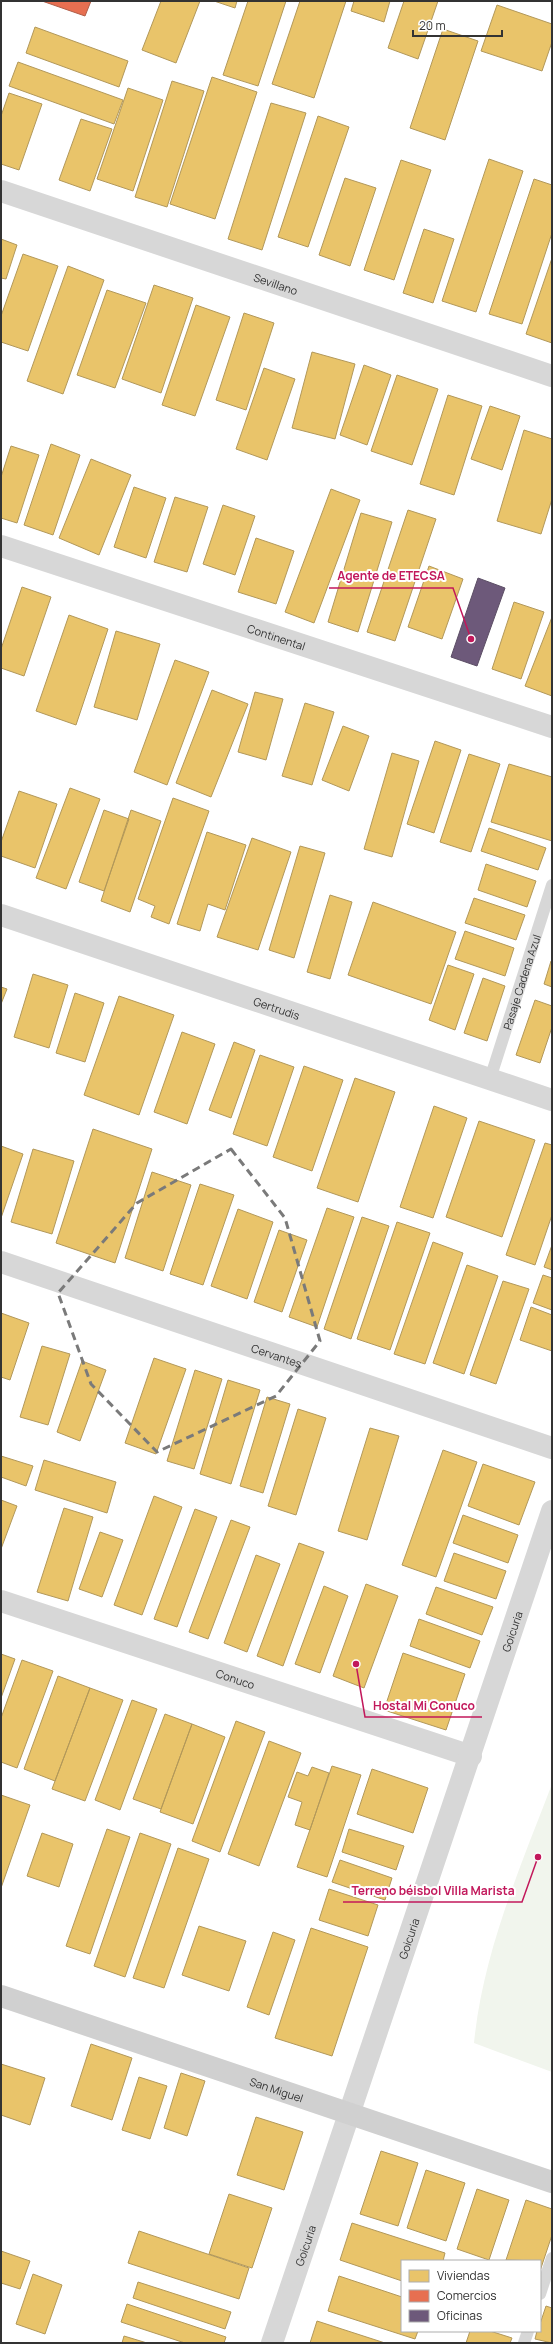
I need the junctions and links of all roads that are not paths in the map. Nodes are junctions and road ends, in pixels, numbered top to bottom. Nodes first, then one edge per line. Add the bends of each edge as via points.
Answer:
1 (1, 191) edge
2 (552, 376) edge
3 (1, 546) edge
4 (552, 727) edge
5 (552, 885) edge
6 (1, 915) edge
7 (490, 1079) junction
8 (552, 1100) edge
9 (1, 1262) edge
10 (552, 1448) edge
11 (552, 1511) edge
12 (1, 1601) edge
13 (471, 1756) junction
14 (1, 1996) edge
15 (350, 2113) junction
16 (552, 2182) edge
17 (552, 2258) edge
18 (541, 2291) edge
19 (528, 2332) edge
20 (272, 2343) edge
21 (524, 2343) edge

1 - 2 street, Sevillano
3 - 4 street, Continental
5 - 7 lane, Pasaje Cadena Azul
6 - 7 street, Gertrudis
7 - 8 street, Gertrudis
9 - 10 street, Cervantes
11 - 13 street, Goicuria
12 - 13 street, Conuco
13 - 15 street, Goicuria
14 - 15 street, San Miguel
15 - 16 street, San Miguel
15 - 20 street, Goicuria
17 - 18 lane
19 - 21 lane

